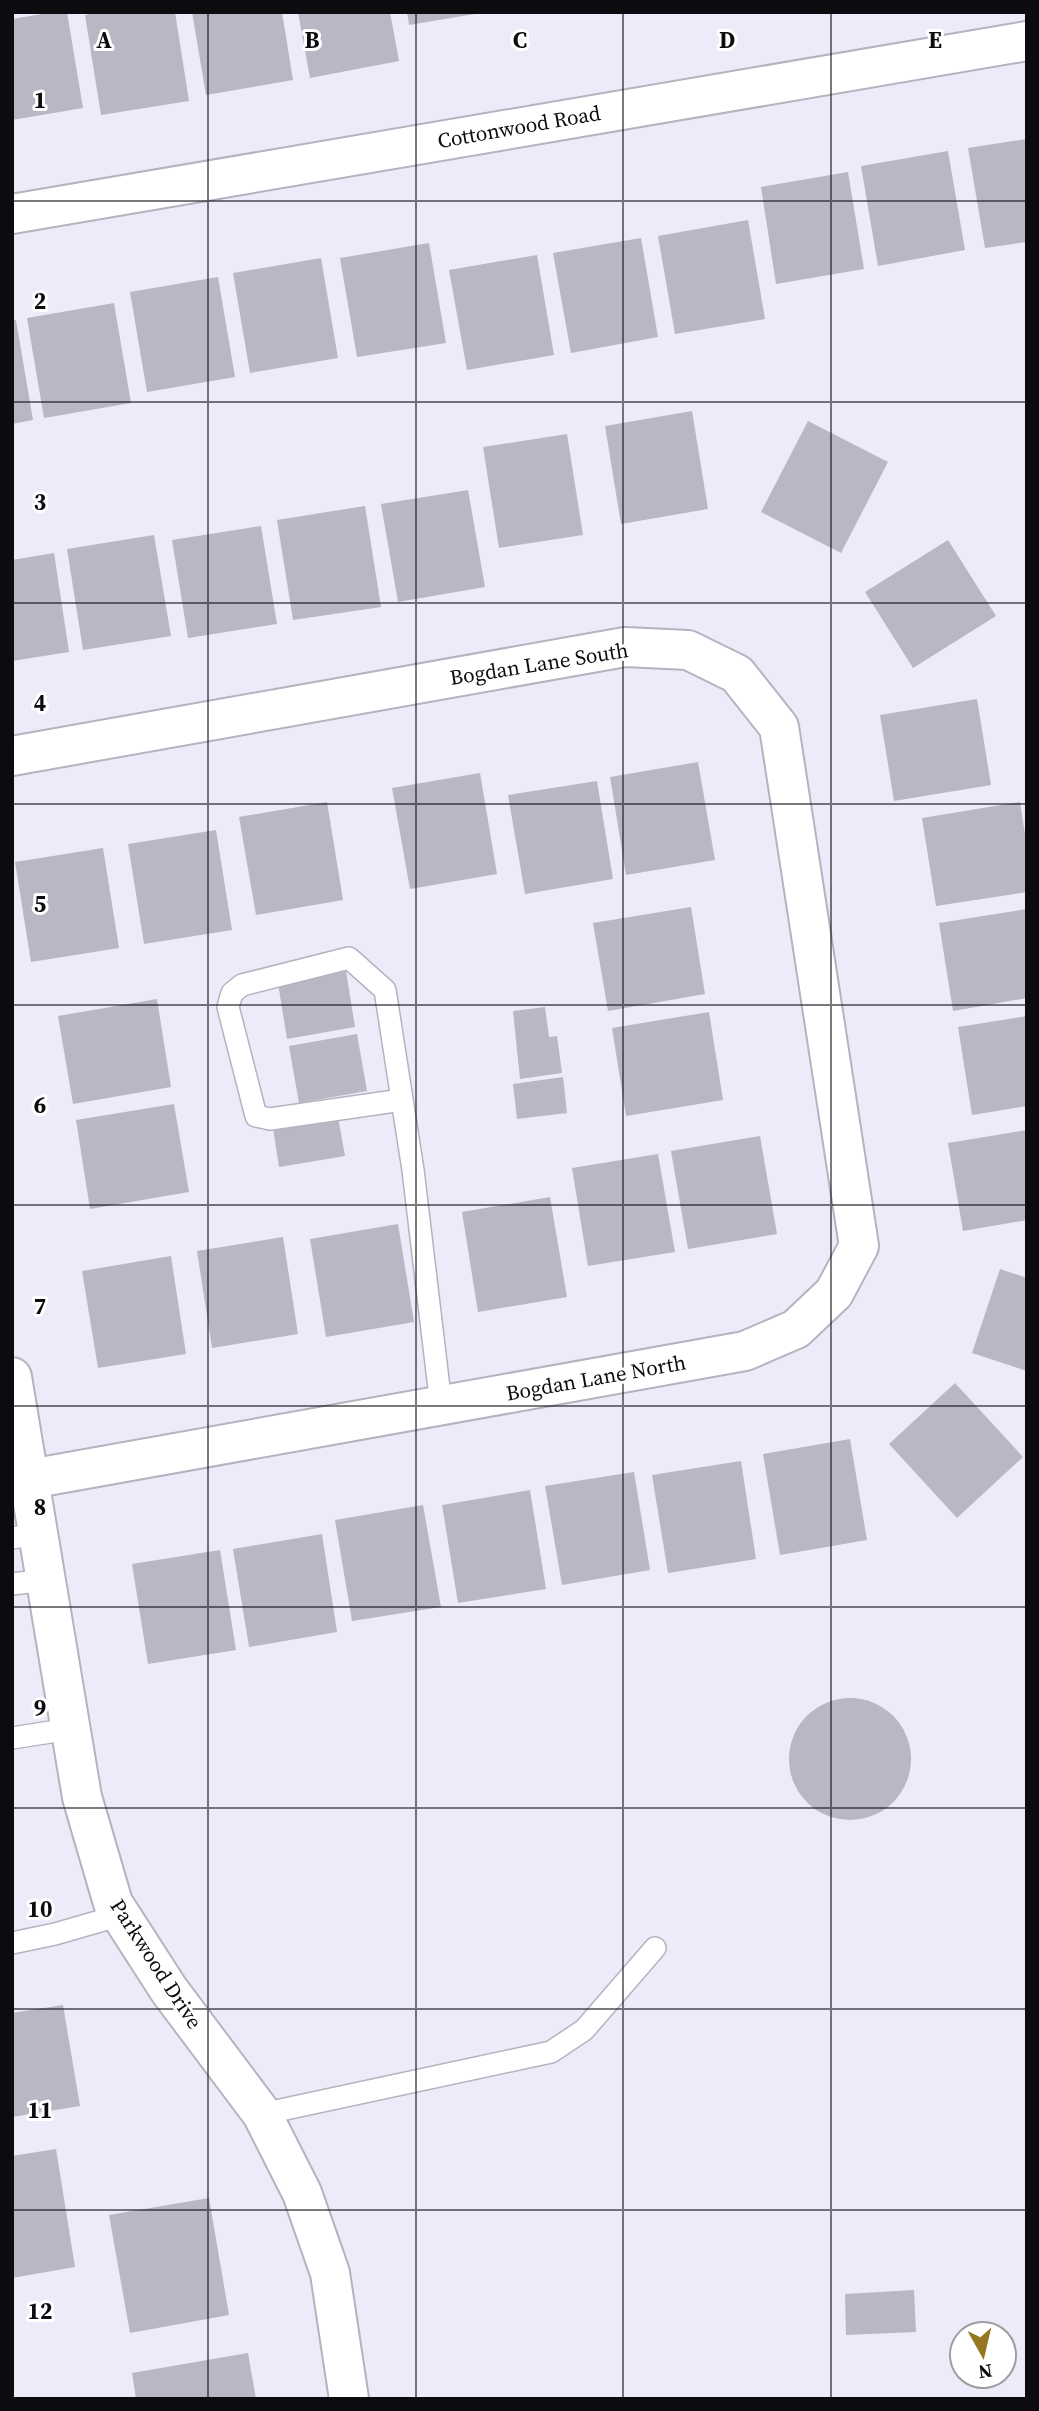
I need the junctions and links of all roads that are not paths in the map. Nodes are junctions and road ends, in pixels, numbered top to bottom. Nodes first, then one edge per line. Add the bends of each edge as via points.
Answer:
1 (1027, 41) edge
2 (12, 214) edge
3 (12, 756) edge
4 (820, 986) joint
5 (402, 1100) junction
6 (12, 1377) edge
7 (441, 1405) junction
8 (30, 1479) junction
9 (25, 1536) edge
10 (29, 1582) edge
11 (70, 1729) junction
12 (12, 1738) edge
13 (121, 1915) junction
14 (12, 1943) edge
15 (655, 1948) dead end
16 (262, 2114) junction
17 (349, 2399) edge

1 - 2 street, Cottonwood Road
3 - 4 street, Bogdan Lane South via 625,647 688,650 737,674 779,727
4 - 7 street, Bogdan Lane North via 859,1246 834,1293 796,1329 746,1351
5 - 5 lane via 384,990 349,958 242,985 232,993 228,1007 257,1116 270,1119
5 - 7 lane
6 - 8 street, Parkwood Drive
7 - 8 street, Bogdan Lane North
8 - 9 street, Parkwood Drive
9 - 10 street, Parkwood Drive
10 - 11 street, Parkwood Drive
11 - 12 lane
11 - 13 street, Parkwood Drive via 82,1797 113,1903
13 - 14 lane
13 - 16 street, Parkwood Drive via 169,1990
15 - 16 lane via 584,2030 551,2052
16 - 17 street, Parkwood Drive via 302,2193 330,2273

